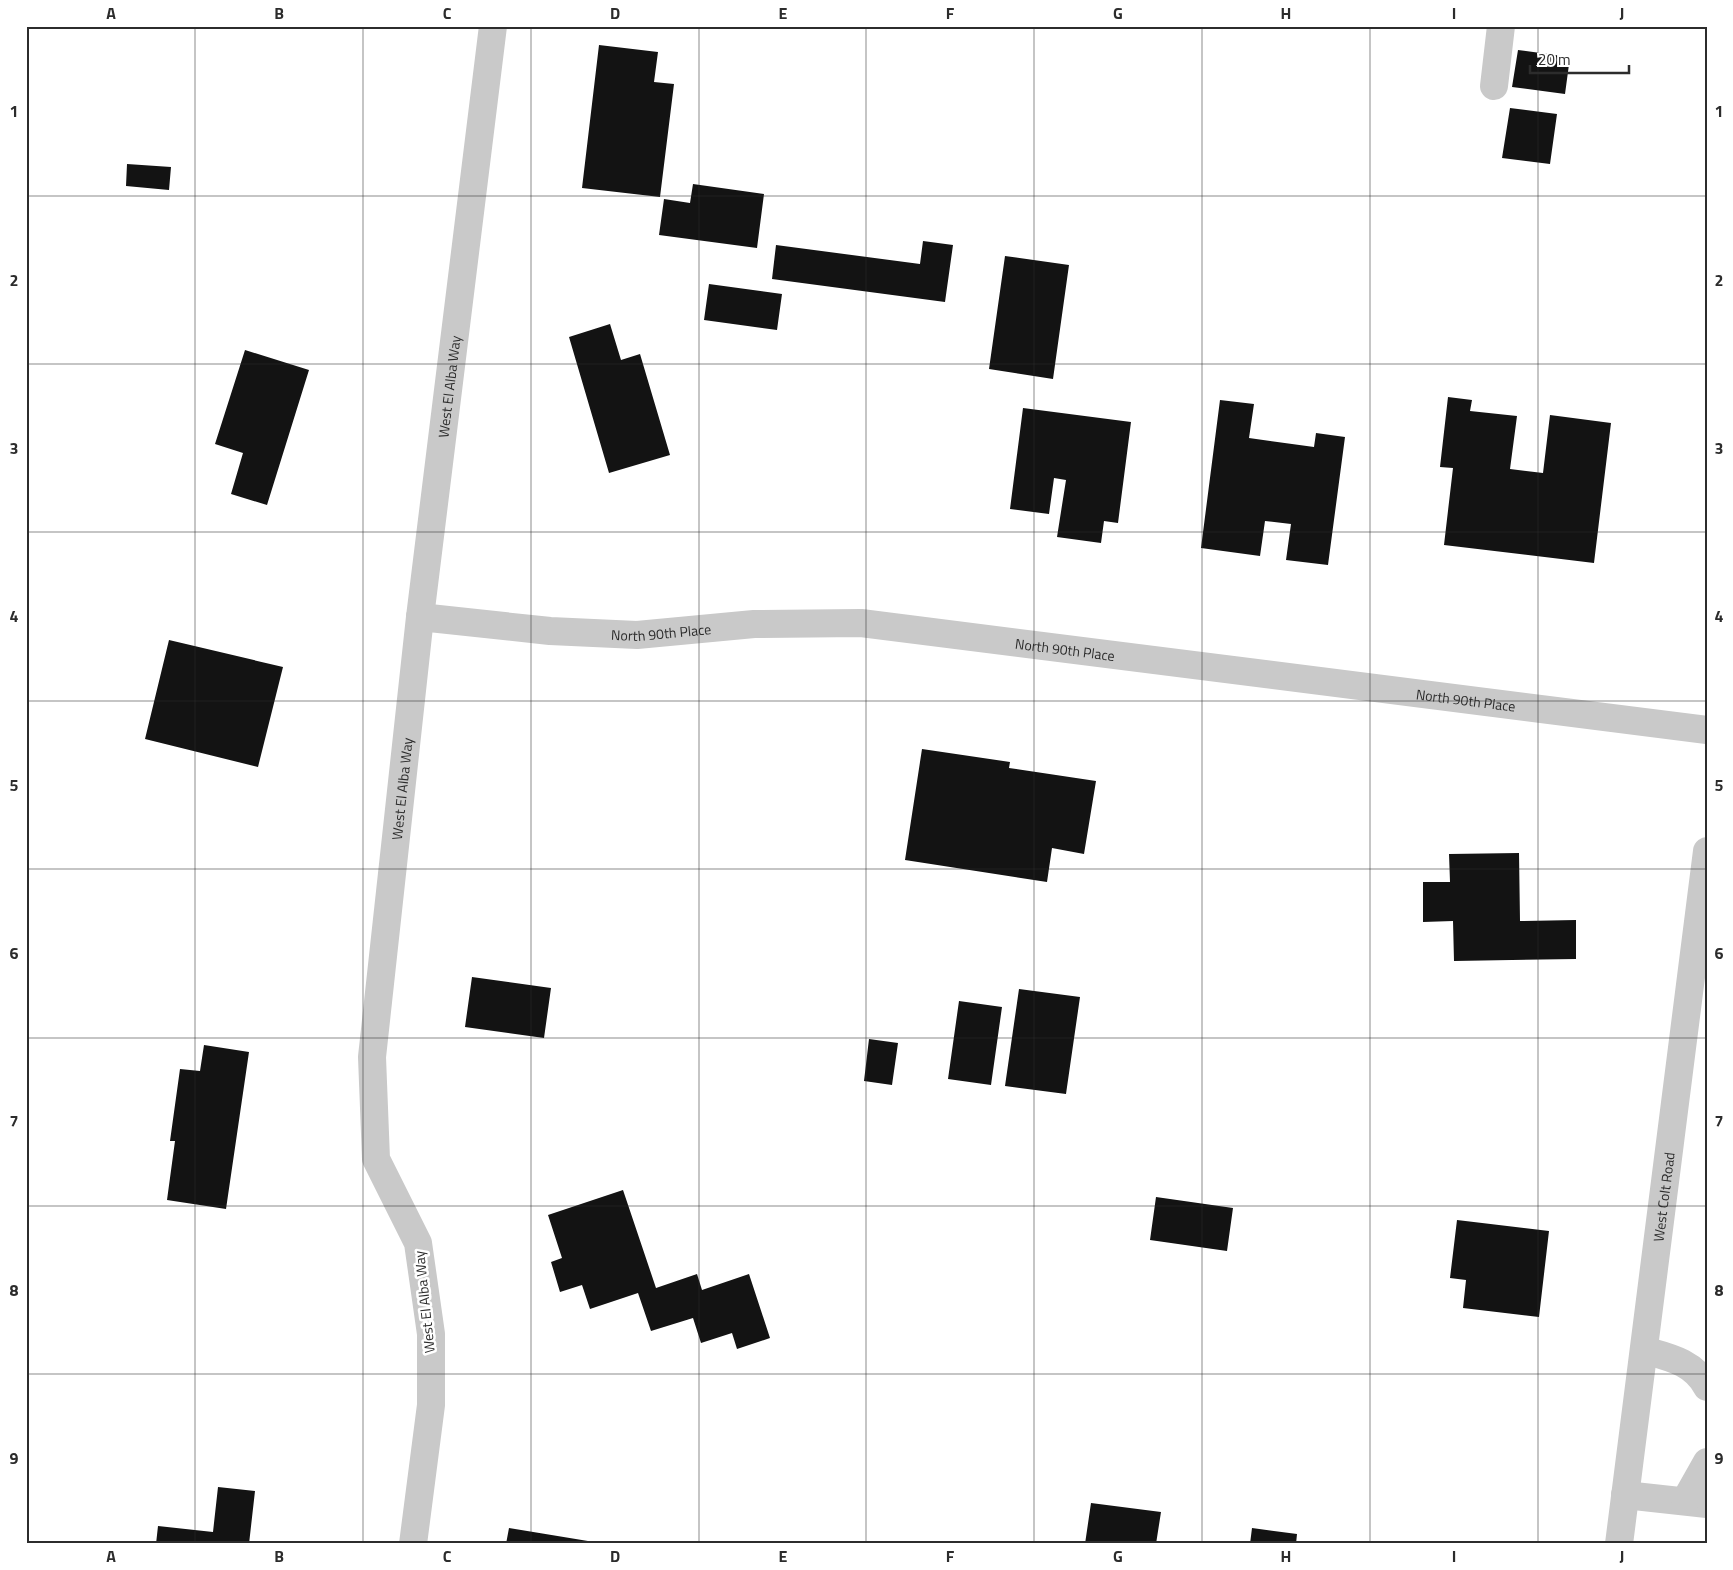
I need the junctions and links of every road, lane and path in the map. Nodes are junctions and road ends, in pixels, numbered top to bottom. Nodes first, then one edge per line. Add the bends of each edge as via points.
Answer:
1 (493, 26) edge
2 (1501, 26) edge
3 (1494, 86) dead end
4 (420, 617) junction
5 (1707, 730) edge
6 (1707, 851) edge
7 (1644, 1350) junction
8 (1707, 1387) edge
9 (1707, 1462) edge
10 (1626, 1495) junction
11 (1696, 1503) edge
12 (413, 1544) edge
13 (1619, 1544) edge

1 - 4 street, West El Alba Way
2 - 3 street
4 - 5 street, North 90th Place via 550,631 637,636 754,624 861,623
4 - 12 street, West El Alba Way via 372,1057 376,1159 418,1243 431,1334 431,1405
6 - 7 street, West Colt Road
7 - 8 street via 1682,1361 1701,1376
7 - 10 street, West Colt Road
9 - 11 street
10 - 11 street
10 - 13 street, West Colt Road

